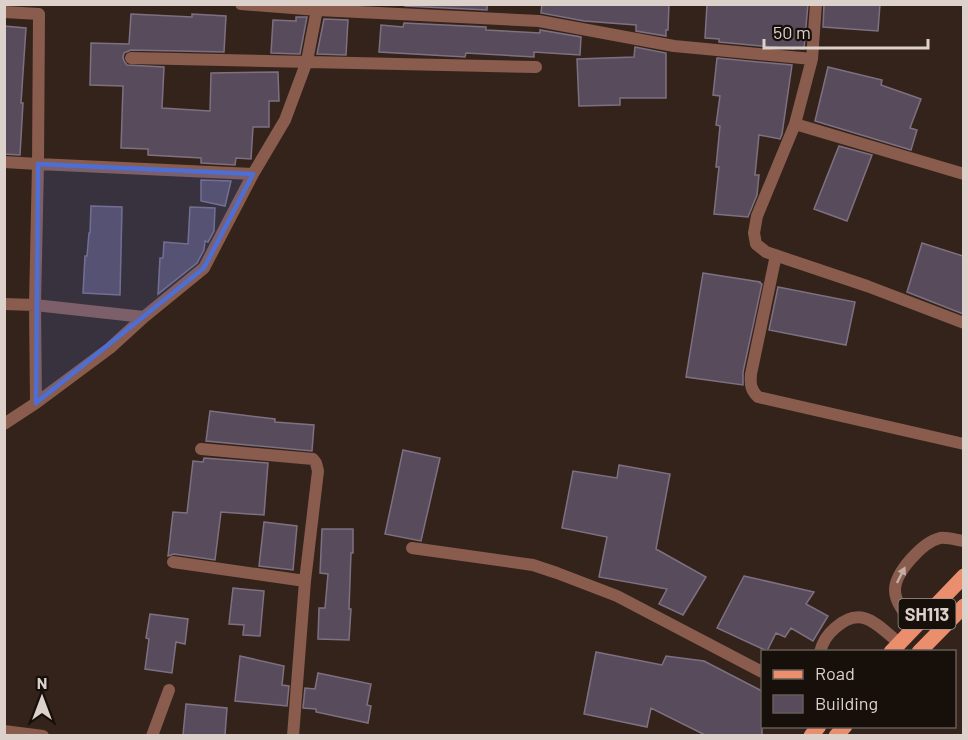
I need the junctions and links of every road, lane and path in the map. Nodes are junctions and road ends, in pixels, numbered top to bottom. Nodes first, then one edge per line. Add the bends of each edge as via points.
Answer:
1 (241, 4) edge
2 (816, 4) edge
3 (318, 7) edge
4 (39, 9) edge
5 (4, 12) edge
6 (131, 58) dead end
7 (812, 59) junction
8 (308, 61) junction
9 (536, 67) dead end
10 (795, 124) junction
11 (4, 162) edge
12 (38, 164) junction
13 (253, 174) junction
14 (963, 174) edge
15 (776, 255) junction
16 (4, 304) edge
17 (35, 305) junction
18 (144, 317) junction
19 (963, 323) edge
20 (36, 403) junction
21 (4, 424) edge
22 (963, 444) edge
23 (201, 449) dead end
24 (963, 541) edge
25 (412, 548) dead end
26 (173, 562) dead end
27 (963, 576) edge
28 (305, 581) junction
29 (963, 606) edge
30 (916, 626) junction
31 (895, 647) edge
32 (819, 650) edge
33 (920, 650) edge
34 (761, 671) edge
35 (169, 690) dead end
36 (4, 731) edge
37 (43, 735) edge
38 (152, 735) edge
39 (293, 735) edge

1 - 3 street
2 - 7 street
3 - 7 street via 539,21 674,46
3 - 8 street
4 - 5 street
4 - 12 street
6 - 8 street
7 - 10 street
8 - 9 street
8 - 13 street via 285,120
10 - 14 street
10 - 15 street via 757,216 754,233 756,244
11 - 12 street
12 - 13 street
12 - 17 street
13 - 18 street via 204,268
15 - 19 street
15 - 22 street via 751,374 752,392 758,397
16 - 17 street
17 - 18 street
17 - 20 street
18 - 20 street via 110,348
20 - 21 street
23 - 28 street via 313,459 318,471
30 -> 24 street via 899,606 895,590 898,577 921,548 930,543 940,538
25 - 34 street via 533,565 557,573 617,596
26 - 28 street
27 - 30 main road, SH113
28 - 39 street
29 - 33 main road, SH113
30 - 31 main road, SH113
31 - 32 street via 873,621 854,617 844,620 825,637
35 - 38 street
36 - 37 street

